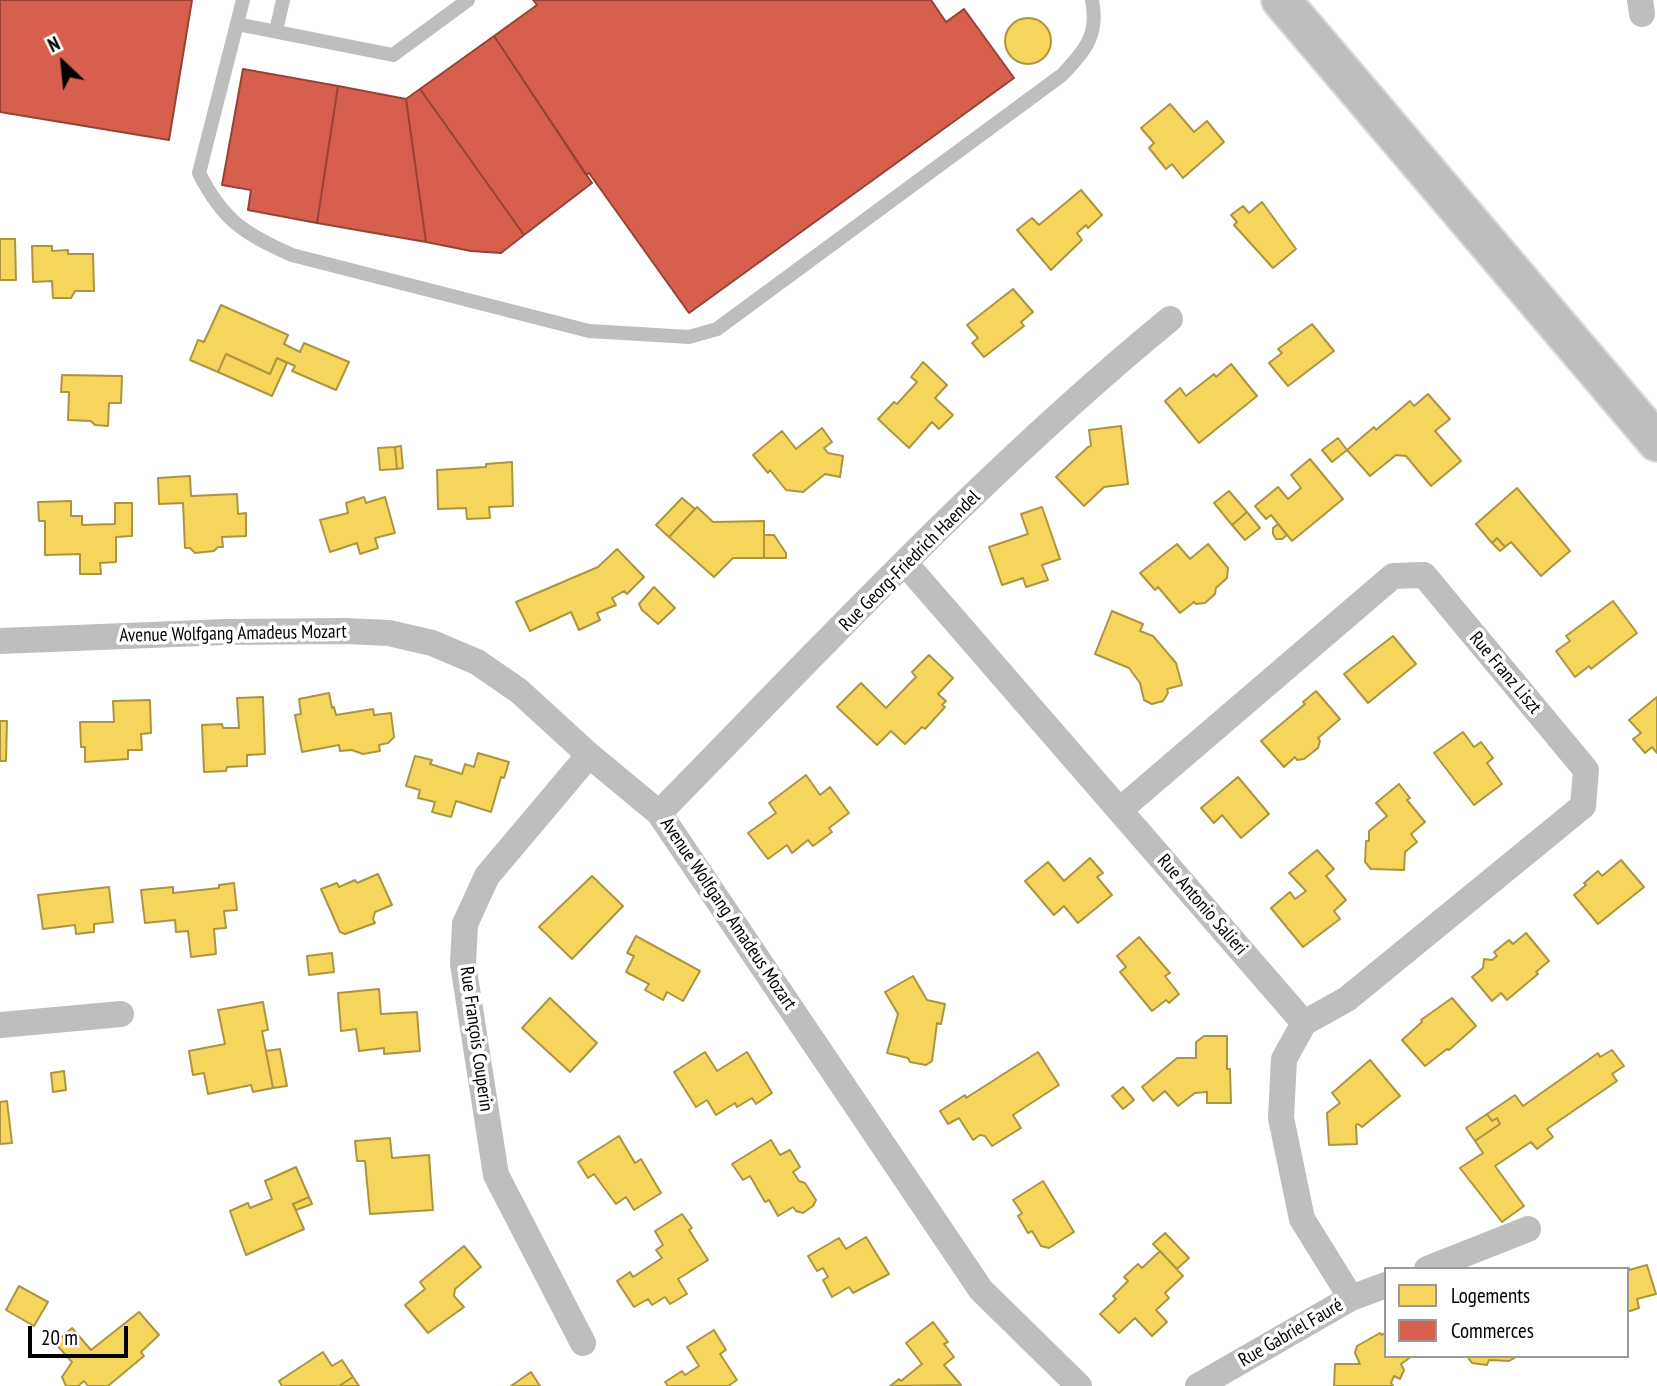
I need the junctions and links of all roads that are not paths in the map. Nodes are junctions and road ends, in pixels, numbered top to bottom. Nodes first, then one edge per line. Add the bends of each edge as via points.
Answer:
1 (243, 0) edge
2 (283, 0) edge
3 (468, 0) edge
4 (1092, 0) edge
5 (1281, 0) edge
6 (237, 24) junction
7 (275, 31) junction
8 (1170, 319) dead end
9 (1657, 442) edge
10 (905, 563) junction
11 (0, 641) edge
12 (589, 755) junction
13 (1121, 809) junction
14 (659, 813) junction
15 (121, 1014) dead end
16 (1304, 1023) junction
17 (0, 1025) edge
18 (1528, 1229) dead end
19 (1432, 1267) edge
20 (1384, 1286) edge
21 (1351, 1298) junction
22 (583, 1343) dead end
23 (1079, 1386) edge
24 (1198, 1386) edge

1 - 6 lane
2 - 7 lane
3 - 7 lane via 393,55
4 - 6 lane via 1091,37 1062,75 717,329 689,338 589,331 292,255 252,237 211,198 199,173
5 - 9 main road
6 - 7 lane
8 - 10 street, Rue Georg-Friedrich Haendel via 1096,380
10 - 13 street, Rue Antonio Salieri
10 - 14 street, Rue Georg-Friedrich Haendel
11 - 12 street, Avenue Wolfgang Amadeus Mozart via 225,632 388,633 432,643 477,662 519,691
12 - 14 street, Avenue Wolfgang Amadeus Mozart
12 - 22 street, Rue François Couperin via 487,876 466,923 463,964 496,1175
13 - 16 street, Rue Antonio Salieri
13 - 16 street, Rue Franz Liszt via 1393,576 1424,575 1586,770 1583,806 1347,999
14 - 23 street, Avenue Wolfgang Amadeus Mozart via 981,1290
15 - 17 street
16 - 21 street via 1284,1059 1281,1118 1302,1219
18 - 19 street
20 - 21 street, Rue Gabriel Fauré
21 - 24 street, Rue Gabriel Fauré

